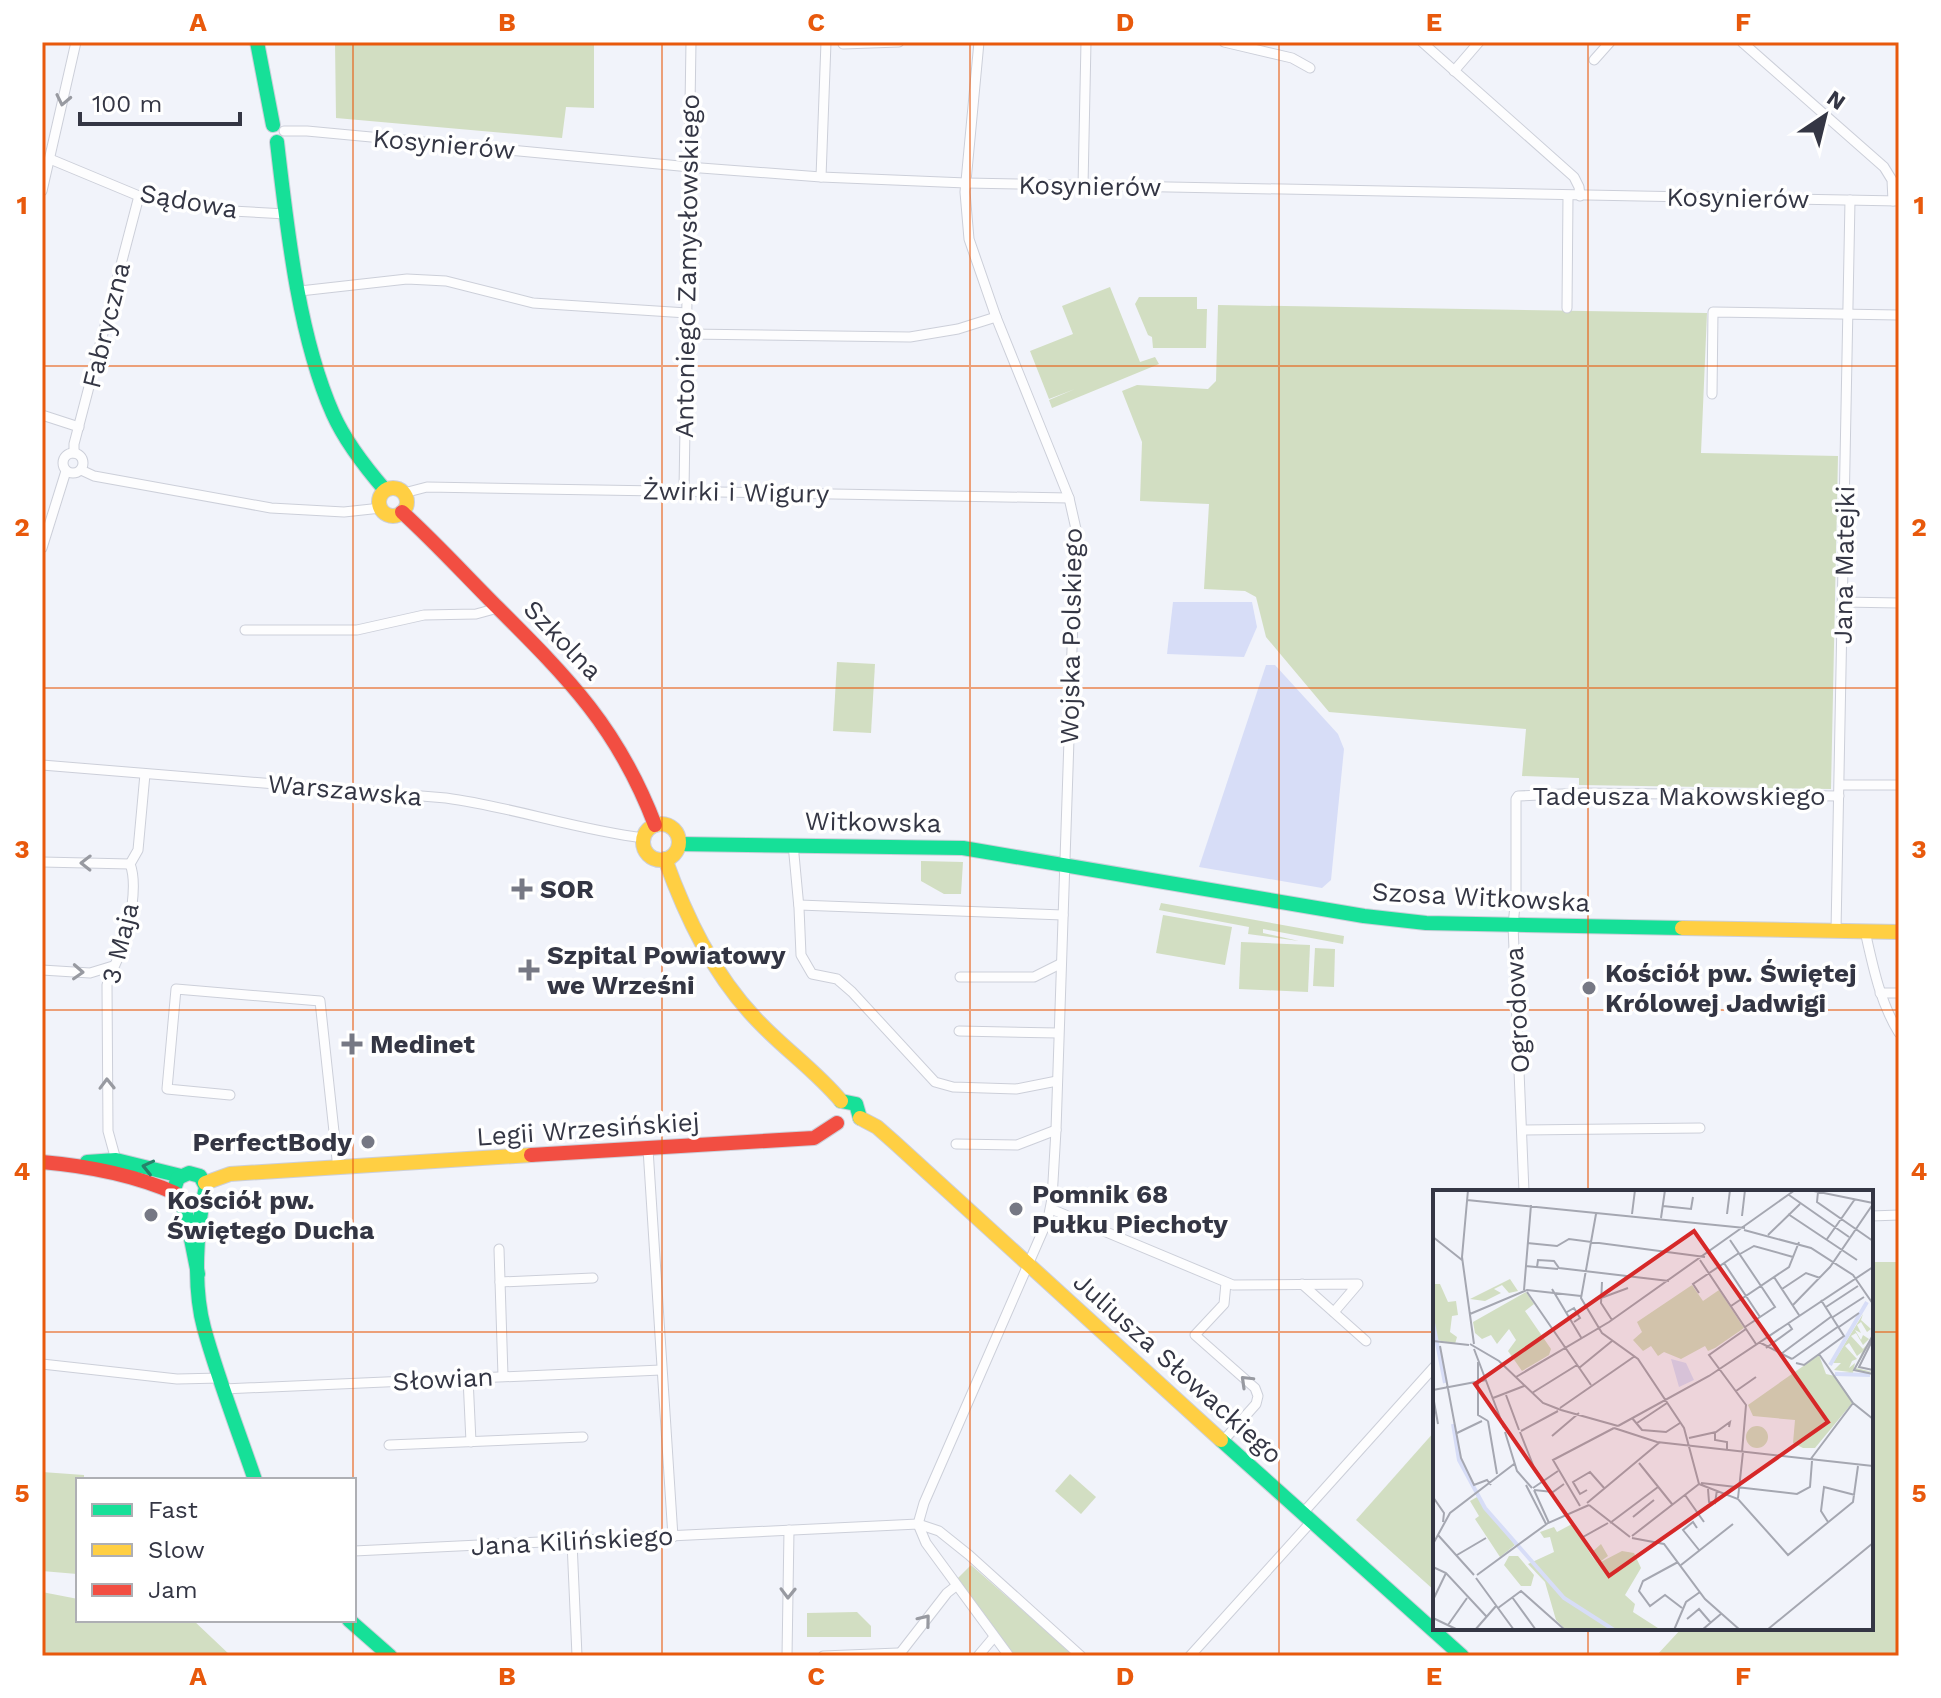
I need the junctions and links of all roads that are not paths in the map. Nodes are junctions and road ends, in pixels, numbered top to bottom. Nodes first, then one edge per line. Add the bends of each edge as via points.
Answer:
1 (76, 42) edge
2 (257, 42) edge
3 (691, 42) edge
4 (899, 42) edge
5 (979, 42) edge
6 (1086, 42) edge
7 (1224, 42) edge
8 (1422, 42) edge
9 (1479, 42) edge
10 (1610, 42) edge
11 (1742, 42) edge
12 (826, 43) edge
13 (843, 43) edge
14 (1594, 60) dead end
15 (1310, 68) dead end
16 (1454, 71) junction
17 (278, 133) junction
18 (50, 159) junction
19 (688, 166) junction
20 (45, 169) edge
21 (821, 177) junction
22 (966, 183) junction
23 (1083, 186) junction
24 (42, 191) edge
25 (139, 196) junction
26 (1568, 196) junction
27 (1580, 196) junction
28 (1850, 200) junction
29 (1896, 201) edge
30 (286, 214) junction
31 (300, 291) junction
32 (1567, 308) dead end
33 (687, 313) junction
34 (1848, 314) junction
35 (1899, 315) edge
36 (996, 317) junction
37 (687, 334) junction
38 (1712, 394) dead end
39 (42, 415) edge
40 (79, 427) junction
41 (74, 453) junction
42 (81, 470) junction
43 (66, 471) junction
44 (385, 490) junction
45 (684, 491) junction
46 (404, 493) junction
47 (1069, 498) junction
48 (381, 508) junction
49 (402, 512) junction
50 (42, 548) edge
51 (1843, 602) junction
52 (1899, 603) edge
53 (498, 608) junction
54 (245, 630) dead end
55 (42, 765) edge
56 (145, 774) junction
57 (1840, 785) junction
58 (1899, 785) edge
59 (1518, 796) joint
60 (1839, 796) junction
61 (655, 825) junction
62 (644, 838) junction
63 (679, 844) junction
64 (793, 844) junction
65 (665, 859) junction
66 (42, 862) edge
67 (130, 864) junction
68 (1065, 865) junction
69 (799, 905) junction
70 (1063, 915) junction
71 (1513, 925) junction
72 (1836, 931) junction
73 (1865, 931) junction
74 (1899, 932) edge
75 (1060, 964) junction
76 (113, 966) junction
77 (42, 970) edge
78 (960, 977) dead end
79 (1880, 993) junction
80 (1899, 993) edge
81 (959, 1031) dead end
82 (1058, 1033) junction
83 (1899, 1033) edge
84 (1057, 1081) junction
85 (230, 1095) dead end
86 (841, 1101) junction
87 (860, 1118) junction
88 (837, 1123) junction
89 (1700, 1128) dead end
90 (1056, 1130) junction
91 (1523, 1130) junction
92 (956, 1144) dead end
93 (648, 1149) junction
94 (116, 1160) junction
95 (42, 1162) edge
96 (69, 1164) junction
97 (338, 1169) junction
98 (181, 1176) junction
99 (204, 1190) junction
100 (1524, 1190) edge
101 (178, 1198) junction
102 (1051, 1209) junction
103 (1899, 1215) edge
104 (1873, 1216) edge
105 (499, 1249) dead end
106 (1030, 1265) junction
107 (198, 1274) junction
108 (593, 1278) dead end
109 (500, 1282) junction
110 (1226, 1283) junction
111 (1302, 1284) junction
112 (1334, 1312) junction
113 (1366, 1341) dead end
114 (42, 1364) edge
115 (1433, 1368) edge
116 (661, 1370) junction
117 (503, 1376) junction
118 (468, 1378) junction
119 (223, 1384) junction
120 (583, 1437) dead end
121 (1223, 1441) junction
122 (471, 1442) junction
123 (389, 1445) dead end
124 (254, 1478) edge
125 (1306, 1518) junction
126 (918, 1524) junction
127 (789, 1530) junction
128 (673, 1537) junction
129 (572, 1542) junction
130 (356, 1551) edge
131 (956, 1586) junction
132 (351, 1622) edge
133 (994, 1637) junction
134 (898, 1655) edge
135 (390, 1656) edge
136 (577, 1656) edge
137 (787, 1656) edge
138 (823, 1656) edge
139 (978, 1656) edge
140 (1009, 1656) edge
141 (1081, 1656) edge
142 (1190, 1656) edge
143 (1462, 1656) edge

1 -> 18 street
2 - 17 street
3 - 19 street, Antoniego Zamysłowskiego
4 - 13 street
5 - 22 street, Wojska Polskiego
6 - 23 street
7 - 15 street via 1292,58
8 - 16 street
9 - 16 street
10 - 14 street
11 - 29 street via 1884,167
12 - 13 street
12 - 21 street
16 - 27 street via 1574,177
17 - 19 street, Kosynierów via 307,131
17 - 30 street
18 - 20 street
18 - 25 street, Sądowa
19 - 21 street, Kosynierów
19 - 33 street, Antoniego Zamysłowskiego
20 - 24 street
21 - 22 street, Kosynierów
22 - 23 street, Kosynierów
22 - 36 street, Wojska Polskiego via 969,239
23 - 26 street, Kosynierów
25 - 30 street, Sądowa
25 - 40 street, Fabryczna
26 - 27 street, Kosynierów
26 - 32 street
27 - 28 street, Kosynierów
28 - 29 street, Kosynierów
28 - 34 street, Jana Matejki
30 - 31 street
31 - 33 street via 407,279 446,281 533,303
31 - 44 street via 324,393 352,446
33 - 37 street, Antoniego Zamysłowskiego
34 - 35 street
34 - 38 street via 1713,312
34 - 51 street, Jana Matejki
36 - 37 street via 910,337
36 - 47 street, Wojska Polskiego
37 - 45 street, Antoniego Zamysłowskiego
39 - 40 street
40 - 41 street, Fabryczna
41 - 42 street via 83,461
41 - 43 street via 63,461
42 - 43 street
42 - 48 street via 271,508
43 - 50 street
44 - 46 street
44 - 48 street
45 - 46 street, Żwirki i Wigury via 427,487
45 - 47 street, Żwirki i Wigury
46 - 49 street via 407,503
47 - 68 street, Wojska Polskiego via 1076,529
48 - 49 street via 392,515
49 - 53 street, Szkolna
51 - 52 street
51 - 57 street, Jana Matejki
53 - 54 street via 424,615 357,630
53 - 61 street, Szkolna via 573,683 609,729
55 - 56 street, Warszawska
56 - 62 street, Warszawska via 456,800
56 - 67 street, 3 Maja via 138,850
57 - 58 street, Tadeusza Makowskiego
57 - 60 street, Jana Matejki
59 - 60 street, Tadeusza Makowskiego
59 - 71 street, Ogrodowa
60 - 72 street, Jana Matejki
61 - 62 street
61 - 63 street via 672,828
62 - 65 street via 648,854
63 - 64 street, Witkowska
63 - 65 street
64 - 68 street, Witkowska via 963,848
64 - 69 street
65 - 86 street via 708,954 740,1001
67 -> 66 street
67 - 76 street, 3 Maja via 135,880 127,928
68 - 70 street, Wojska Polskiego
68 - 71 street, Szosa Witkowska via 1364,916
69 - 70 street
69 - 84 street via 805,966 812,974 837,979 852,992 935,1082 1016,1089
70 - 75 street, Wojska Polskiego
71 - 72 street, Szosa Witkowska
71 - 91 street, Ogrodowa
72 - 73 street, Szosa Witkowska
73 - 74 street, Szosa Witkowska
73 - 79 street
75 - 78 street via 1034,977
75 - 82 street, Wojska Polskiego
77 -> 76 street via 90,973
94 -> 76 street, 3 Maja via 108,1131 106,1036 107,985
79 - 80 street
79 - 83 street
81 - 82 street
82 - 84 street, Wojska Polskiego
84 - 90 street, Wojska Polskiego
85 - 97 street via 167,1089 176,989 320,1001
86 - 87 street via 856,1104
86 - 88 street via 834,1111
87 - 88 street via 850,1127
87 - 106 street, Juliusza Słowackiego via 877,1127
88 - 93 street, Legii Wrzesińskiej via 814,1138
89 - 91 street
90 - 92 street via 1017,1145
90 - 102 street, Wojska Polskiego
91 - 100 street, Ogrodowa
93 - 97 street, Legii Wrzesińskiej
93 - 116 street
94 - 96 street
98 -> 94 street
95 - 96 street
96 - 101 street via 154,1183
97 - 99 street, Legii Wrzesińskiej via 230,1174
98 - 99 street via 197,1174
98 - 101 street via 176,1182
99 - 101 street via 193,1204
99 - 107 street
101 - 107 street
102 - 106 street, Wojska Polskiego
102 - 110 street
103 - 104 street
105 - 109 street
106 - 121 street, Juliusza Słowackiego
106 - 126 street, Wojska Polskiego
107 - 119 street via 203,1325
108 - 109 street
109 - 117 street
110 - 111 street
121 -> 110 street via 1258,1396 1195,1335 1224,1304
111 - 112 street
111 - 112 street via 1358,1284
112 - 113 street
114 - 119 street, Słowian
115 - 125 street
116 - 117 street, Słowian
116 - 128 street
117 - 118 street, Słowian
118 - 119 street, Słowian
118 - 122 street
119 - 124 street
120 - 122 street
121 - 125 street, Juliusza Słowackiego
122 - 123 street
125 - 142 street
125 - 143 street, Juliusza Słowackiego
126 - 127 street, Jana Kilińskiego
126 - 131 street
126 - 141 street via 939,1531 969,1555
127 - 128 street, Jana Kilińskiego
127 -> 137 street
128 - 129 street, Jana Kilińskiego
129 - 130 street, Jana Kilińskiego
129 - 136 street
131 - 133 street
134 -> 131 street
132 - 135 street
133 - 139 street
133 - 140 street
134 - 138 street

